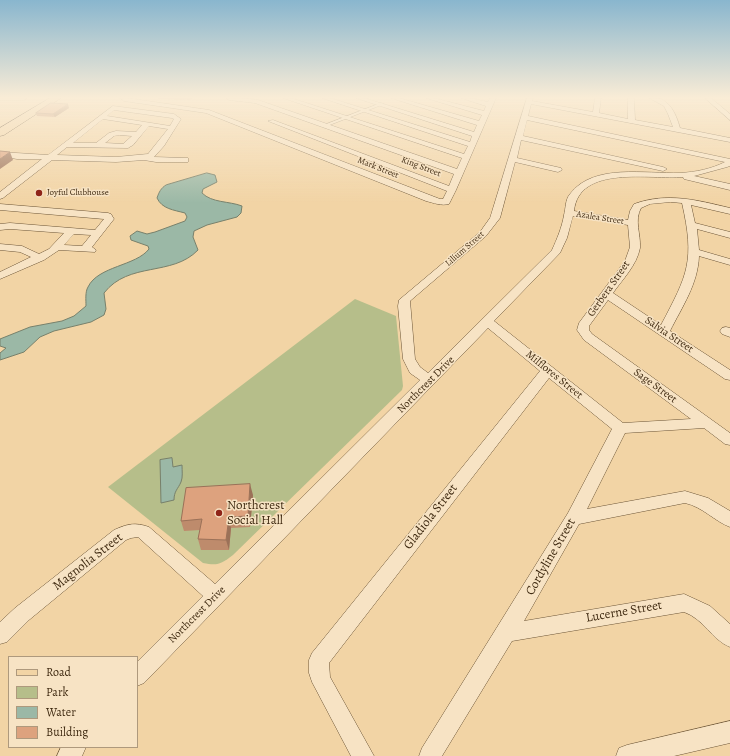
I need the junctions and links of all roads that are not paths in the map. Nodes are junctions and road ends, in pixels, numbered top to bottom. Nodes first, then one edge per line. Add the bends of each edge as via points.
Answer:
1 (81, 133) edge
2 (113, 133) edge
3 (128, 133) edge
4 (168, 133) edge
5 (264, 133) edge
6 (280, 133) edge
7 (311, 133) edge
8 (349, 133) edge
9 (393, 133) edge
10 (435, 133) edge
11 (472, 133) edge
12 (519, 133) edge
13 (599, 133) edge
14 (698, 133) edge
15 (138, 135) joint
16 (477, 135) joint
17 (518, 137) junction
18 (730, 140) edge
19 (286, 142) junction
20 (66, 145) junction
21 (472, 145) junction
22 (97, 146) junction
23 (1, 154) edge
24 (50, 157) junction
25 (465, 157) junction
26 (143, 158) junction
27 (513, 159) junction
28 (185, 160) dead end
29 (730, 162) edge
30 (558, 170) dead end
31 (459, 173) junction
32 (680, 174) junction
33 (730, 187) edge
34 (452, 190) junction
35 (0, 196) edge
36 (686, 201) junction
37 (0, 207) edge
38 (730, 211) edge
39 (569, 213) junction
40 (632, 223) junction
41 (692, 225) junction
42 (0, 227) edge
43 (71, 231) junction
44 (97, 233) junction
45 (730, 235) edge
46 (0, 246) edge
47 (58, 247) junction
48 (695, 252) junction
49 (40, 258) junction
50 (730, 262) edge
51 (0, 276) edge
52 (607, 294) junction
53 (488, 322) junction
54 (584, 330) joint
55 (664, 332) junction
56 (548, 370) junction
57 (730, 376) edge
58 (430, 381) junction
59 (706, 423) junction
60 (620, 428) junction
61 (730, 440) edge
62 (574, 518) junction
63 (730, 520) edge
64 (216, 596) junction
65 (506, 633) junction
66 (0, 635) edge
67 (730, 638) edge
68 (138, 675) edge
69 (730, 732) edge
70 (74, 748) edge
71 (659, 753) edge
72 (68, 756) edge
73 (363, 756) edge
74 (430, 756) edge
75 (627, 756) edge

1 - 20 street
2 - 22 street
3 - 15 street
4 - 26 street via 153,154
5 - 19 street, Mark Street
6 - 19 street
7 - 34 street, King Street
8 - 31 street
9 - 25 street
10 - 21 street
11 - 16 street
12 - 17 street, Lilium Street
13 - 29 street
14 - 18 street
15 - 22 street via 130,144 124,146
16 - 21 street
17 - 27 street, Lilium Street
17 - 32 street
19 - 34 street, Mark Street via 429,199 444,203
20 - 22 street
20 - 24 street
21 - 25 street
23 - 24 street
24 - 26 street
24 - 35 street
25 - 31 street
26 - 28 street
27 - 30 street
27 - 58 street, Lilium Street via 491,225 405,300 409,359 415,370
29 - 32 street, Northcrest Drive via 709,171
31 - 34 street
32 - 33 street
32 - 39 street, Northcrest Drive via 631,174 598,179 577,191 572,198
36 - 38 street
36 - 40 street via 666,200 636,206
36 - 41 street
37 - 44 street via 108,216 109,219
39 - 40 street, Azalea Street
39 - 53 street, Northcrest Drive via 561,243 556,251
40 - 52 street, Gerbera Street via 634,253
41 - 45 street
41 - 48 street
42 - 43 street
43 - 44 street
43 - 47 street
44 - 47 street via 88,249
46 - 49 street via 22,249
47 - 49 street
48 - 50 street
48 - 55 street via 690,278
49 - 51 street
52 - 54 street, Gerbera Street via 583,326
52 - 55 street, Salvia Street
53 - 56 street, Milflores Street
53 - 58 street, Northcrest Drive
54 - 59 street, Sage Street via 588,337 607,352
55 - 57 street, Salvia Street
56 - 60 street, Milflores Street
56 - 73 street, Gladiola Street via 324,654 318,666 322,682
58 - 64 street, Northcrest Drive
59 - 60 street
59 - 61 street, Sage Street
60 - 62 street, Cordyline Street
62 - 63 street via 685,497 704,503
62 - 65 street, Cordyline Street
64 - 66 street, Magnolia Street via 143,532 132,530 120,536 22,614
64 - 68 street, Northcrest Drive
65 - 67 street, Lucerne Street via 684,603 708,615
65 - 74 street, Cordyline Street
69 - 71 street
70 - 72 street
71 - 75 street

